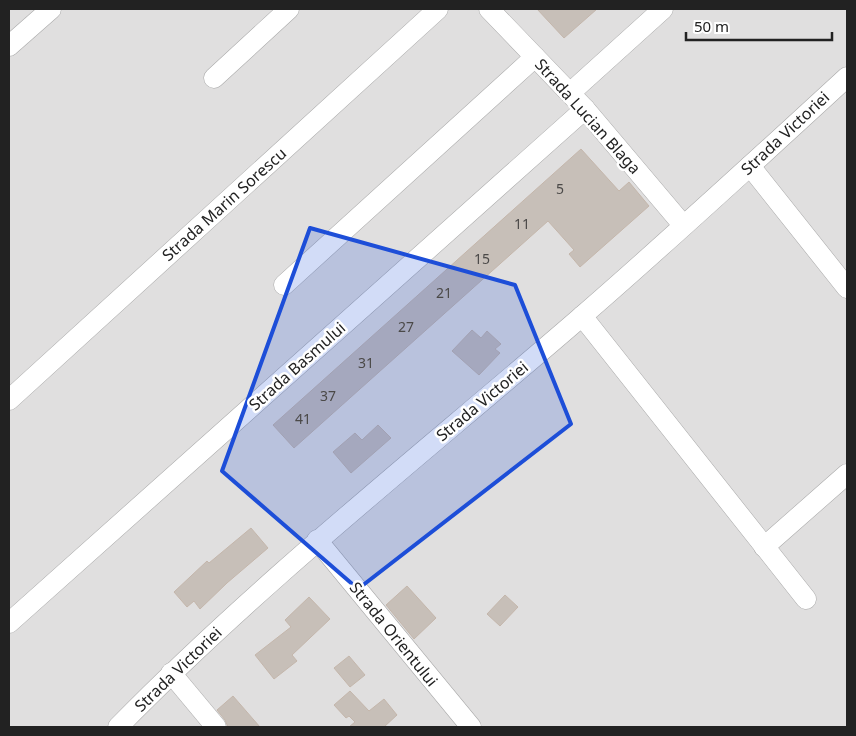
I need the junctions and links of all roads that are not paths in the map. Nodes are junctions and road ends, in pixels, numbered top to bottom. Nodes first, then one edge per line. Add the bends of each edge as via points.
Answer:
1 (51, 9) edge
2 (290, 9) edge
3 (438, 9) edge
4 (663, 9) edge
5 (495, 11) edge
6 (9, 46) edge
7 (535, 56) junction
8 (847, 77) edge
9 (214, 78) dead end
10 (570, 93) junction
11 (585, 109) junction
12 (750, 166) junction
13 (683, 225) junction
14 (284, 285) dead end
15 (847, 288) edge
16 (582, 316) junction
17 (9, 400) edge
18 (847, 474) edge
19 (317, 540) junction
20 (764, 547) junction
21 (806, 599) dead end
22 (9, 623) edge
23 (171, 673) junction
24 (118, 727) edge
25 (216, 727) edge
26 (471, 727) edge

1 - 6 street
2 - 9 street
3 - 17 street, Strada Marin Sorescu
4 - 10 street
5 - 7 street, Strada Lucian Blaga
7 - 10 street, Strada Lucian Blaga
7 - 14 street
8 - 12 street, Strada Victoriei
10 - 11 street, Strada Lucian Blaga
11 - 13 street, Strada Lucian Blaga
11 - 22 street, Strada Basmului
12 - 13 street, Strada Victoriei
12 - 15 street
13 - 16 street, Strada Victoriei
16 - 19 street, Strada Victoriei
16 - 20 street
18 - 20 street
19 - 23 street, Strada Victoriei
19 - 26 street, Strada Orientului
20 - 21 street
23 - 24 street, Strada Victoriei
23 - 25 street

